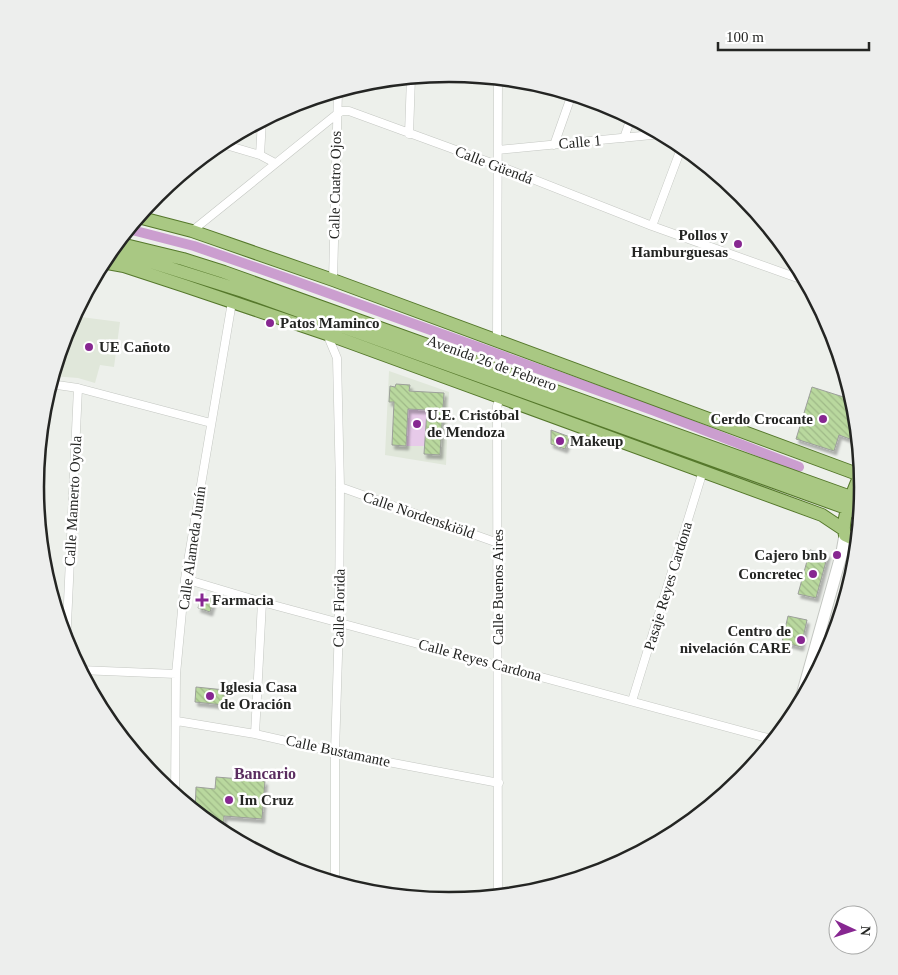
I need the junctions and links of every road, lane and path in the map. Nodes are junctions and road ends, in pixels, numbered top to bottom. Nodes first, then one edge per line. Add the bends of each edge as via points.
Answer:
1 (411, 84) edge
2 (498, 86) edge
3 (338, 98) edge
4 (570, 101) edge
5 (337, 114) junction
6 (629, 125) edge
7 (262, 129) edge
8 (409, 134) junction
9 (649, 135) edge
10 (624, 138) junction
11 (554, 145) junction
12 (231, 147) edge
13 (498, 150) junction
14 (678, 154) edge
15 (260, 155) junction
16 (275, 163) junction
17 (497, 165) junction
18 (208, 218) junction
19 (145, 219) edge
20 (652, 226) junction
21 (192, 231) junction
22 (206, 236) junction
23 (125, 244) edge
24 (119, 253) edge
25 (111, 264) edge
26 (795, 277) edge
27 (333, 280) junction
28 (232, 302) junction
29 (327, 334) junction
30 (497, 340) junction
31 (58, 385) edge
32 (78, 388) junction
33 (500, 398) junction
34 (211, 423) junction
35 (703, 471) junction
36 (853, 472) edge
37 (340, 487) junction
38 (854, 502) edge
39 (853, 504) edge
40 (844, 532) junction
41 (851, 537) edge
42 (498, 543) junction
43 (186, 579) junction
44 (831, 591) junction
45 (840, 592) edge
46 (262, 602) junction
47 (67, 623) edge
48 (340, 623) junction
49 (498, 666) junction
50 (88, 670) edge
51 (176, 674) junction
52 (807, 676) edge
53 (632, 700) junction
54 (177, 721) junction
55 (255, 734) junction
56 (768, 738) edge
57 (335, 752) junction
58 (499, 783) junction
59 (175, 786) edge
60 (334, 876) edge
61 (498, 889) edge

1 - 8 street
2 - 13 street
3 - 5 street, Calle Cuatro Ojos
4 - 11 street
5 - 8 street, Calle Güendá via 349,111
5 - 16 street
5 - 27 street, Calle Cuatro Ojos
6 - 10 street
7 - 15 street
8 - 17 street, Calle Güendá
9 - 10 street, Calle 1
10 - 11 street, Calle 1
11 - 13 street, Calle 1
12 - 15 street
13 - 17 street
14 - 20 street
15 - 16 street
16 - 18 street
17 - 20 street, Calle Güendá
17 - 30 street
18 - 21 street
18 - 22 street
19 - 21 main road, Avenida 26 de Febrero
20 - 26 street, Calle Güendá
21 - 22 main road, Avenida 26 de Febrero
22 - 27 main road, Avenida 26 de Febrero
23 - 38 main road, Avenida 26 de Febrero via 224,272
24 - 38 main road, Avenida 26 de Febrero via 243,291
25 - 28 main road, Avenida 26 de Febrero
27 - 30 main road, Avenida 26 de Febrero
28 - 29 main road, Avenida 26 de Febrero
28 - 34 street, Calle Alameda Junín
29 - 33 main road, Avenida 26 de Febrero
29 - 37 street, Calle Florida via 337,358
30 - 36 main road, Avenida 26 de Febrero
31 - 32 street
32 - 34 street
32 - 47 street, Calle Mamerto Oyola
33 - 35 main road, Avenida 26 de Febrero
33 - 42 street, Calle Buenos Aires via 497,406
34 - 43 street, Calle Alameda Junín
35 - 40 main road, Avenida 26 de Febrero via 822,515
35 - 53 street, Pasaje Reyes Cardona
37 - 42 street, Calle Nordenskiöld
37 - 48 street, Calle Florida
39 - 40 main road
40 - 41 main road, Avenida 26 de Febrero
40 - 44 street
42 - 49 street, Calle Buenos Aires
43 - 46 street, Calle Reyes Cardona
43 - 51 street, Calle Alameda Junín
44 - 45 street
44 - 52 street
46 - 48 street, Calle Reyes Cardona
46 - 55 street
48 - 49 street, Calle Reyes Cardona
48 - 57 street, Calle Florida
49 - 53 street, Calle Reyes Cardona
49 - 58 street, Calle Buenos Aires
50 - 51 street
51 - 54 street, Calle Alameda Junín
53 - 56 street, Calle Reyes Cardona
54 - 55 street, Calle Bustamante
54 - 59 street, Calle Alameda Junín
55 - 57 street, Calle Bustamante
57 - 58 street, Calle Bustamante
57 - 60 street, Calle Florida
58 - 61 street, Calle Buenos Aires

